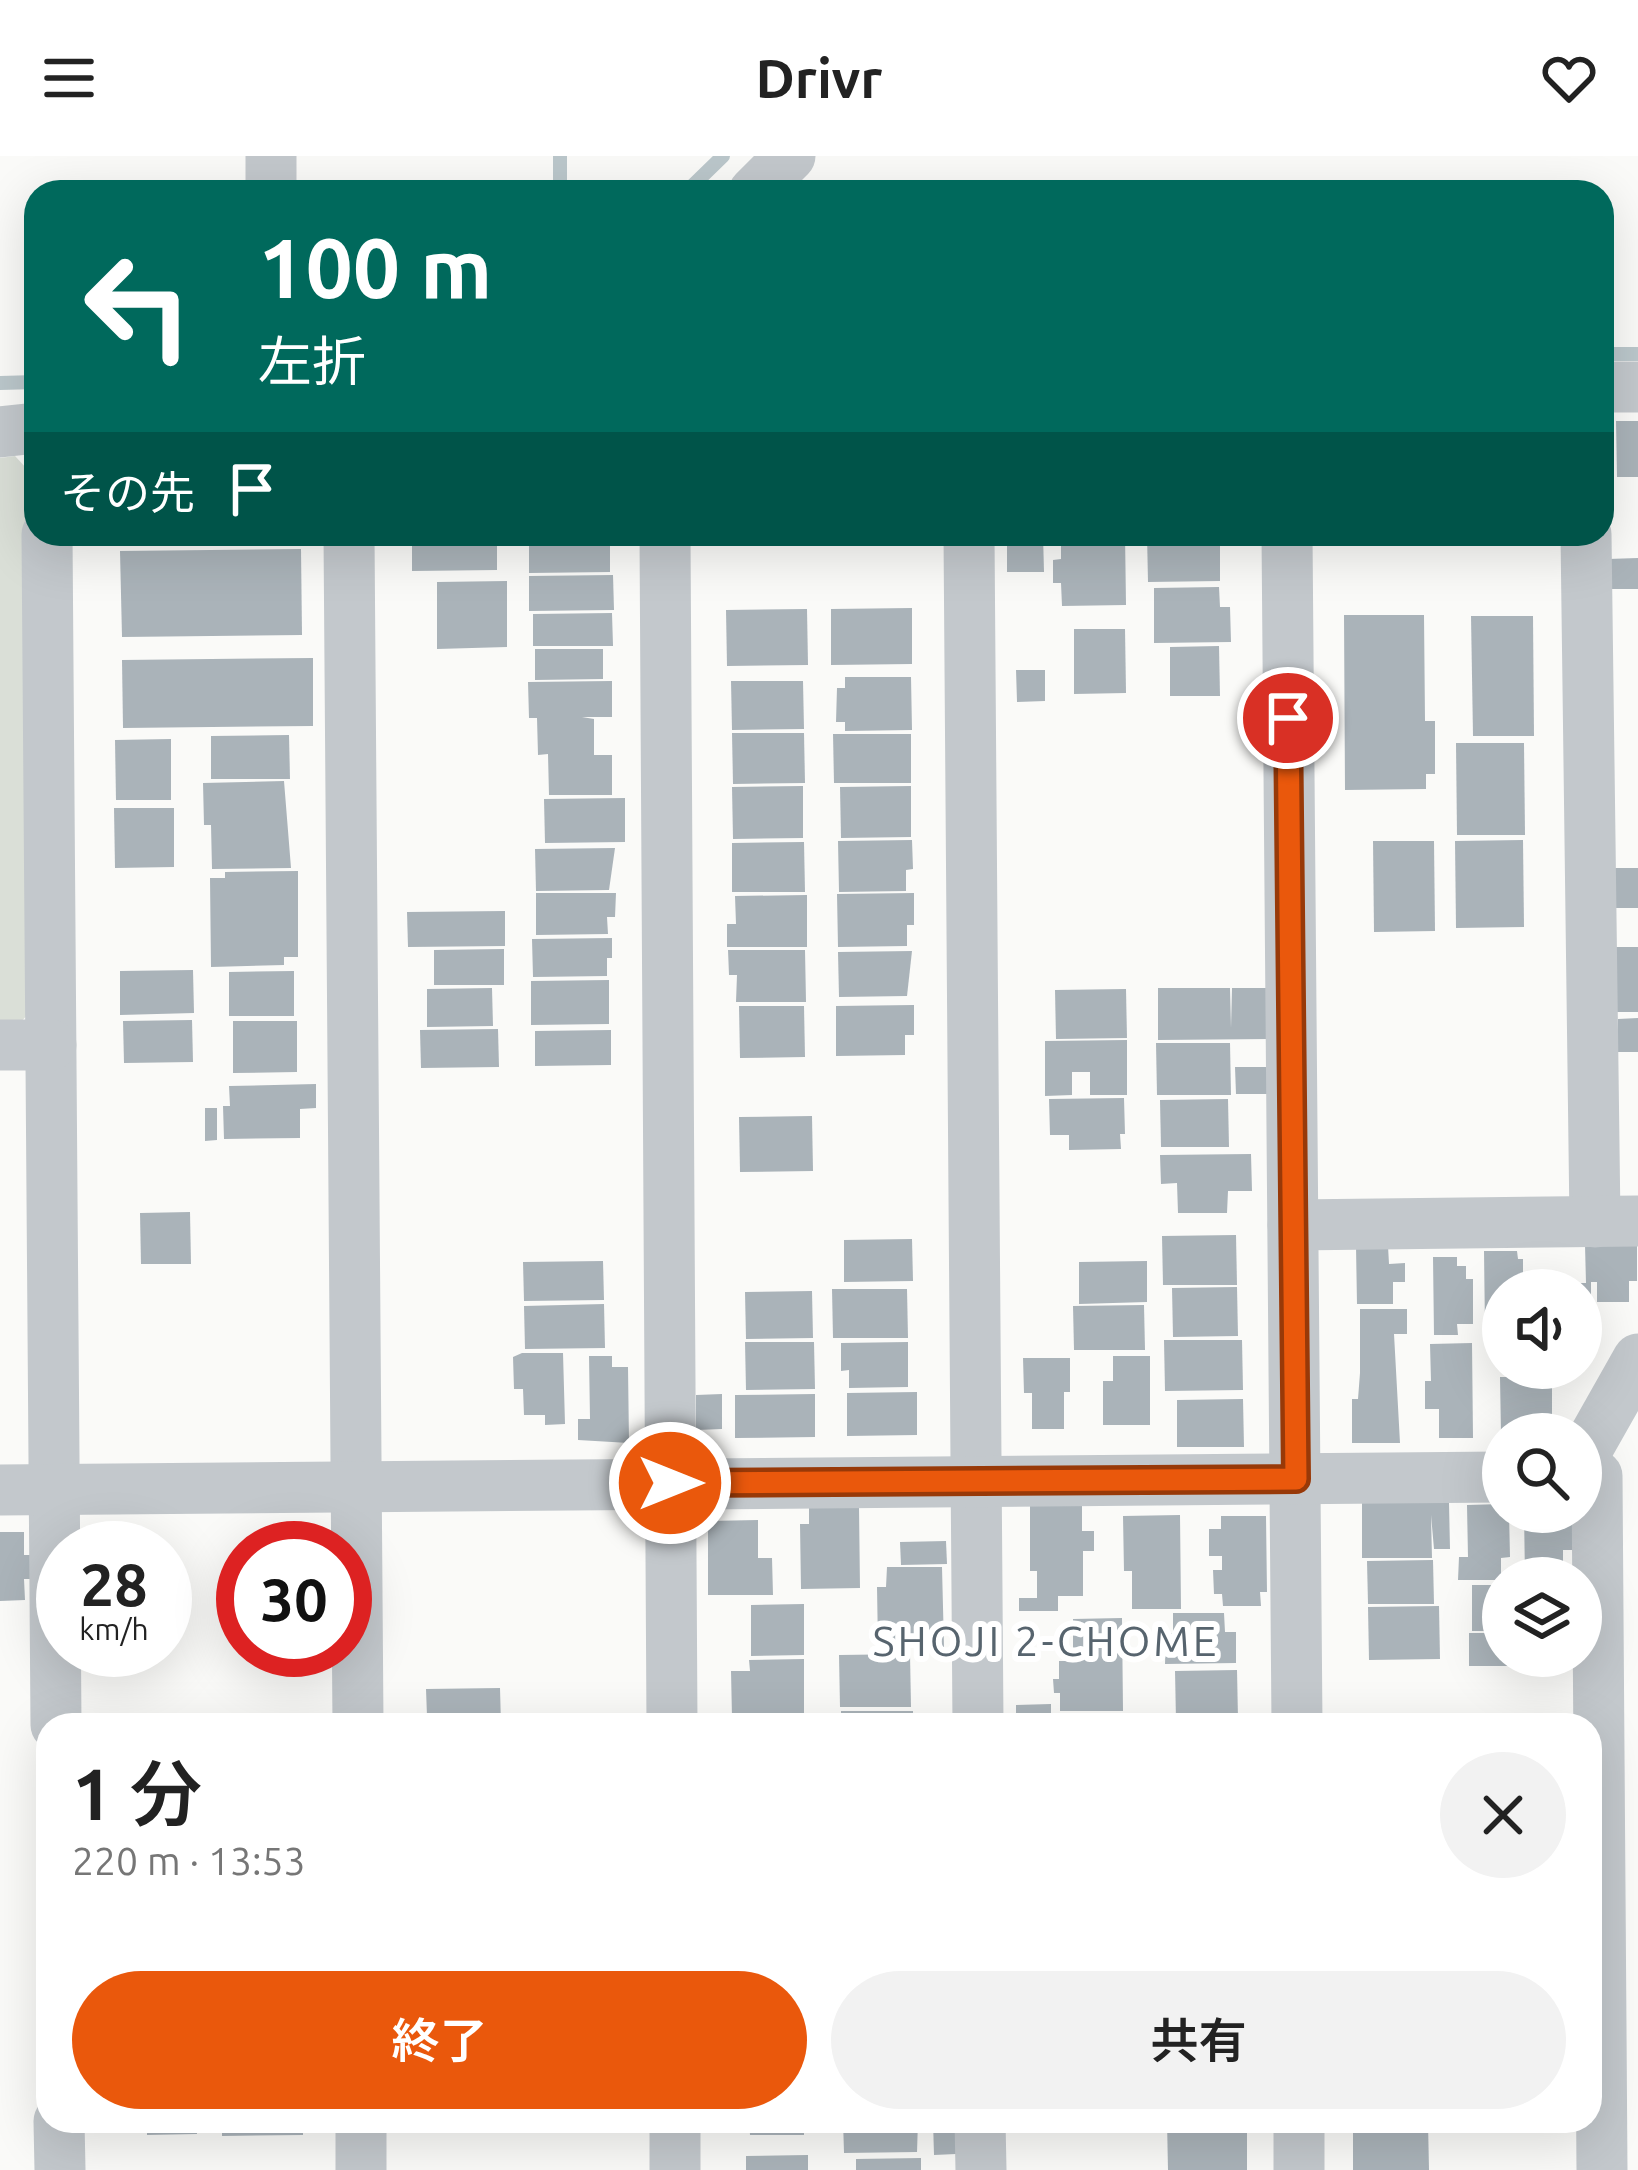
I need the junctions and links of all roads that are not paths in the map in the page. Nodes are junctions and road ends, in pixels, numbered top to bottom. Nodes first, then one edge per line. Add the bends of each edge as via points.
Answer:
1 (790, 156) edge
2 (766, 180) edge
3 (47, 546) edge
4 (350, 546) edge
5 (665, 546) edge
6 (969, 546) edge
7 (1287, 546) edge
8 (1587, 546) edge
9 (51, 1045) junction
10 (0, 1046) edge
11 (1616, 1221) edge
12 (1293, 1225) junction
13 (1638, 1359) edge
14 (1602, 1463) edge
15 (1482, 1477) edge
16 (1296, 1479) junction
17 (976, 1480) junction
18 (670, 1483) junction
19 (356, 1486) junction
20 (0, 1490) edge
21 (54, 1490) junction
22 (1599, 1533) edge
23 (56, 1713) edge
24 (358, 1713) edge
25 (672, 1713) edge
26 (977, 1713) edge
27 (1297, 1713) edge
28 (1600, 1713) edge
29 (59, 2133) edge
30 (361, 2133) edge
31 (675, 2133) edge
32 (980, 2133) edge
33 (1299, 2133) edge
34 (1602, 2133) edge
35 (60, 2170) edge
36 (362, 2170) edge
37 (675, 2170) edge
38 (981, 2170) edge
39 (1299, 2170) edge
40 (1602, 2170) edge

1 - 2 street
3 - 9 street
4 - 19 street
5 - 18 street
6 - 17 street
7 - 12 street
8 - 11 street
9 - 10 street
9 - 21 street
11 - 12 street
12 - 16 street
13 - 14 street
15 - 16 street
16 - 17 street
16 - 27 street
17 - 18 street
17 - 26 street
18 - 19 street
18 - 25 street
19 - 21 street
19 - 24 street
20 - 21 street
21 - 23 street
22 - 28 street
29 - 35 street
30 - 36 street
31 - 37 street
32 - 38 street
33 - 39 street
34 - 40 street

